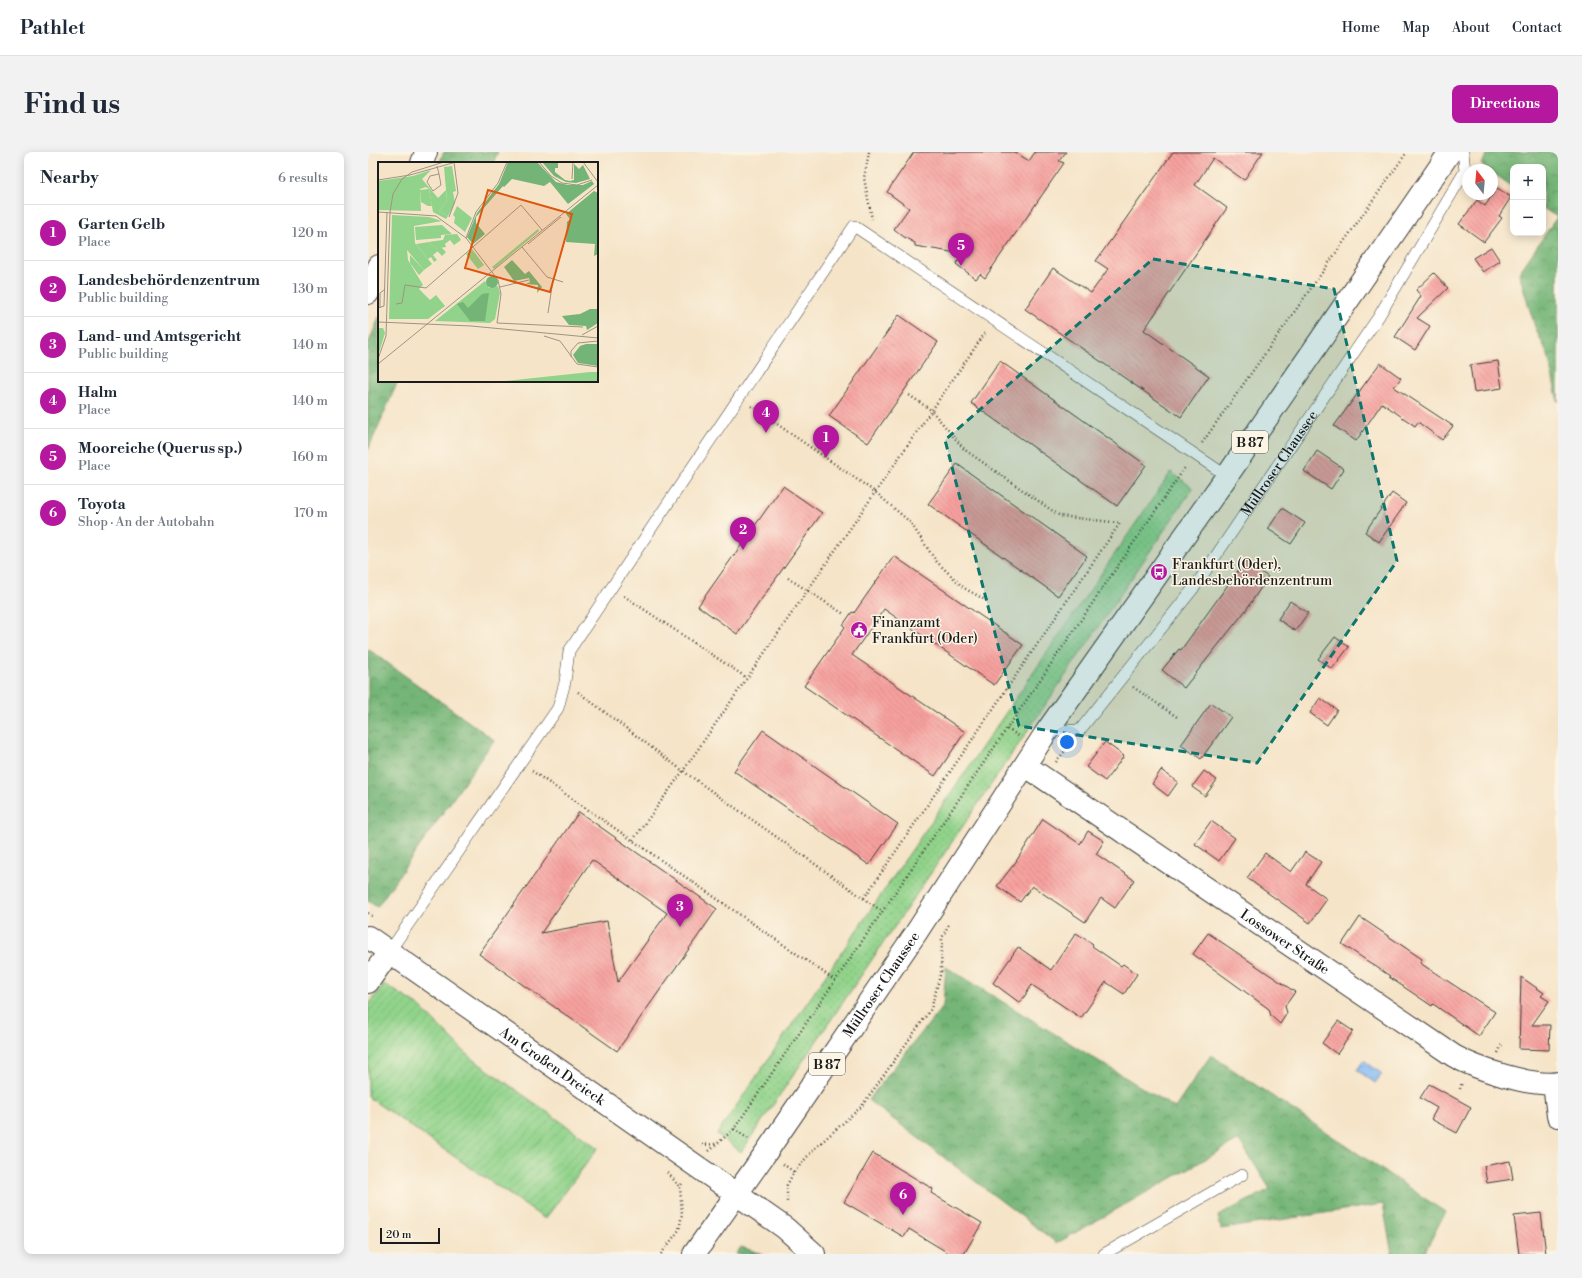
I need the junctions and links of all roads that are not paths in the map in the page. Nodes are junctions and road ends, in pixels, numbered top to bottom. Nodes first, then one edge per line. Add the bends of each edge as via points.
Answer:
1 (426, 152) edge
2 (1450, 152) edge
3 (1463, 152) edge
4 (422, 162) edge
5 (378, 268) edge
6 (368, 293) edge
7 (1227, 476) junction
8 (1048, 731) junction
9 (1026, 766) junction
10 (368, 937) edge
11 (389, 952) junction
12 (368, 982) edge
13 (1556, 1083) edge
14 (1558, 1116) edge
15 (1242, 1176) dead end
16 (737, 1194) junction
17 (694, 1254) edge
18 (814, 1254) edge
19 (1104, 1254) edge

1 - 4 main road
2 - 7 main road, Müllroser Chaussee / B 87
3 - 8 lane, Müllroser Chaussee via 1465,171 1375,322 1196,586 1080,730
5 - 6 main road
7 - 8 main road, Müllroser Chaussee / B 87
7 - 11 lane via 854,226 569,651 558,708
8 - 9 main road, Müllroser Chaussee / B 87
9 - 13 main road, Lossower Straße via 1454,1056 1469,1064 1517,1079
9 - 16 main road, Müllroser Chaussee / B 87 via 916,933
10 - 11 main road, Am Großen Dreieck
11 - 12 main road
11 - 16 main road, Am Großen Dreieck
13 - 14 main road
15 - 19 lane
16 - 17 main road, Müllroser Chaussee / B 87
16 - 18 main road, Am Großen Dreieck via 784,1228

